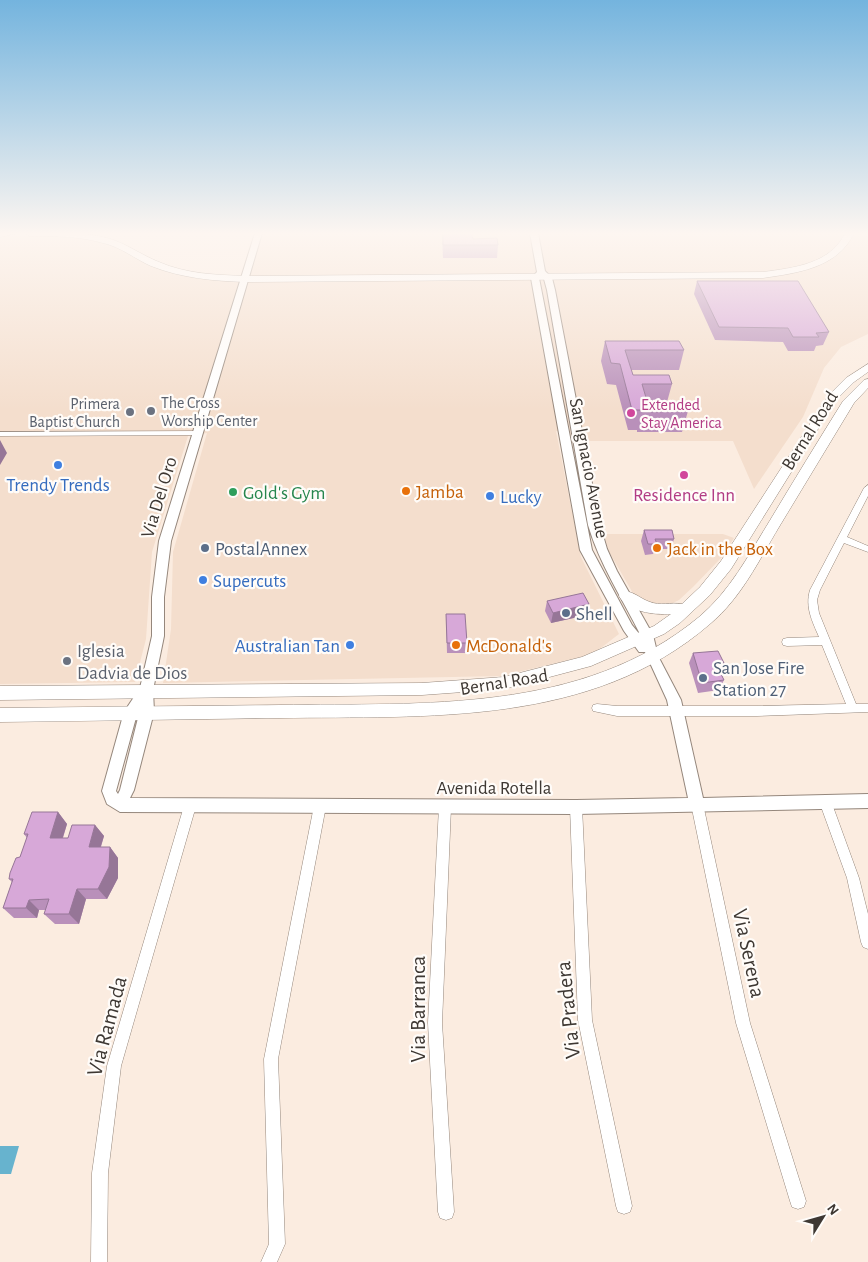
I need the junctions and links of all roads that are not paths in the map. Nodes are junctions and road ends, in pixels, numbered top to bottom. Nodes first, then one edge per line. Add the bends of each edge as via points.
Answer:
1 (241, 292) edge
2 (543, 292) edge
3 (545, 292) edge
4 (868, 367) edge
5 (868, 382) edge
6 (199, 433) junction
7 (0, 434) edge
8 (570, 467) junction
9 (584, 469) junction
10 (868, 488) edge
11 (842, 539) junction
12 (868, 550) edge
13 (626, 596) junction
14 (684, 610) junction
15 (642, 638) junction
16 (825, 641) junction
17 (787, 642) dead end
18 (652, 656) junction
19 (422, 689) junction
20 (146, 690) junction
21 (0, 693) edge
22 (597, 708) dead end
23 (868, 708) edge
24 (853, 709) junction
25 (393, 710) junction
26 (677, 710) junction
27 (139, 712) junction
28 (0, 715) edge
29 (825, 801) junction
30 (868, 801) edge
31 (697, 804) junction
32 (120, 805) joint
33 (190, 806) junction
34 (320, 806) junction
35 (445, 806) junction
36 (576, 807) junction
37 (868, 942) edge
38 (798, 1200) dead end
39 (624, 1206) dead end
40 (446, 1212) dead end
41 (98, 1262) edge
42 (269, 1262) edge

1 - 6 street, Via Del Oro
2 - 8 street, San Ignacio Avenue
3 - 9 street, San Ignacio Avenue
4 - 14 main road, Bernal Road via 832,398 726,566
5 - 18 main road, Bernal Road via 849,401 733,592 702,624
6 - 7 street
6 - 20 street, Via Del Oro via 162,556 158,636
8 - 9 street
8 - 15 street, San Ignacio Avenue via 586,550
9 - 13 street, San Ignacio Avenue via 601,548
10 - 11 street
11 - 12 street
11 - 16 street via 812,600
13 - 14 main road via 655,609 672,607
13 - 15 street, San Ignacio Avenue
14 - 15 main road, Bernal Road
15 - 18 street, San Ignacio Avenue
15 - 19 main road, Bernal Road via 586,662 533,677 483,686
16 - 17 street
16 - 24 street
18 - 25 main road, Bernal Road via 593,683 524,702 454,709
18 - 26 street, San Ignacio Avenue
19 - 20 main road, Bernal Road
19 - 25 main road
20 - 21 main road, Bernal Road
20 - 27 street, Via Del Oro
22 - 26 street
23 - 24 street
24 - 26 street
25 - 27 main road, Bernal Road
26 - 31 street, Via Serena
27 - 28 main road, Bernal Road
27 - 32 street, Via Del Oro via 109,791 112,799
29 - 30 street, Avenida Rotella
29 - 31 street, Avenida Rotella
29 - 37 street via 853,878
31 - 36 street, Avenida Rotella
31 - 38 street, Via Serena via 743,1023
32 - 33 street, Avenida Rotella
33 - 34 street, Avenida Rotella
33 - 41 street, Via Ramada via 114,1066 100,1173
34 - 35 street, Avenida Rotella
34 - 42 street via 271,1059 277,1244
35 - 36 street, Avenida Rotella
35 - 40 street, Via Barranca via 435,1023
36 - 39 street, Via Pradera via 585,1020

